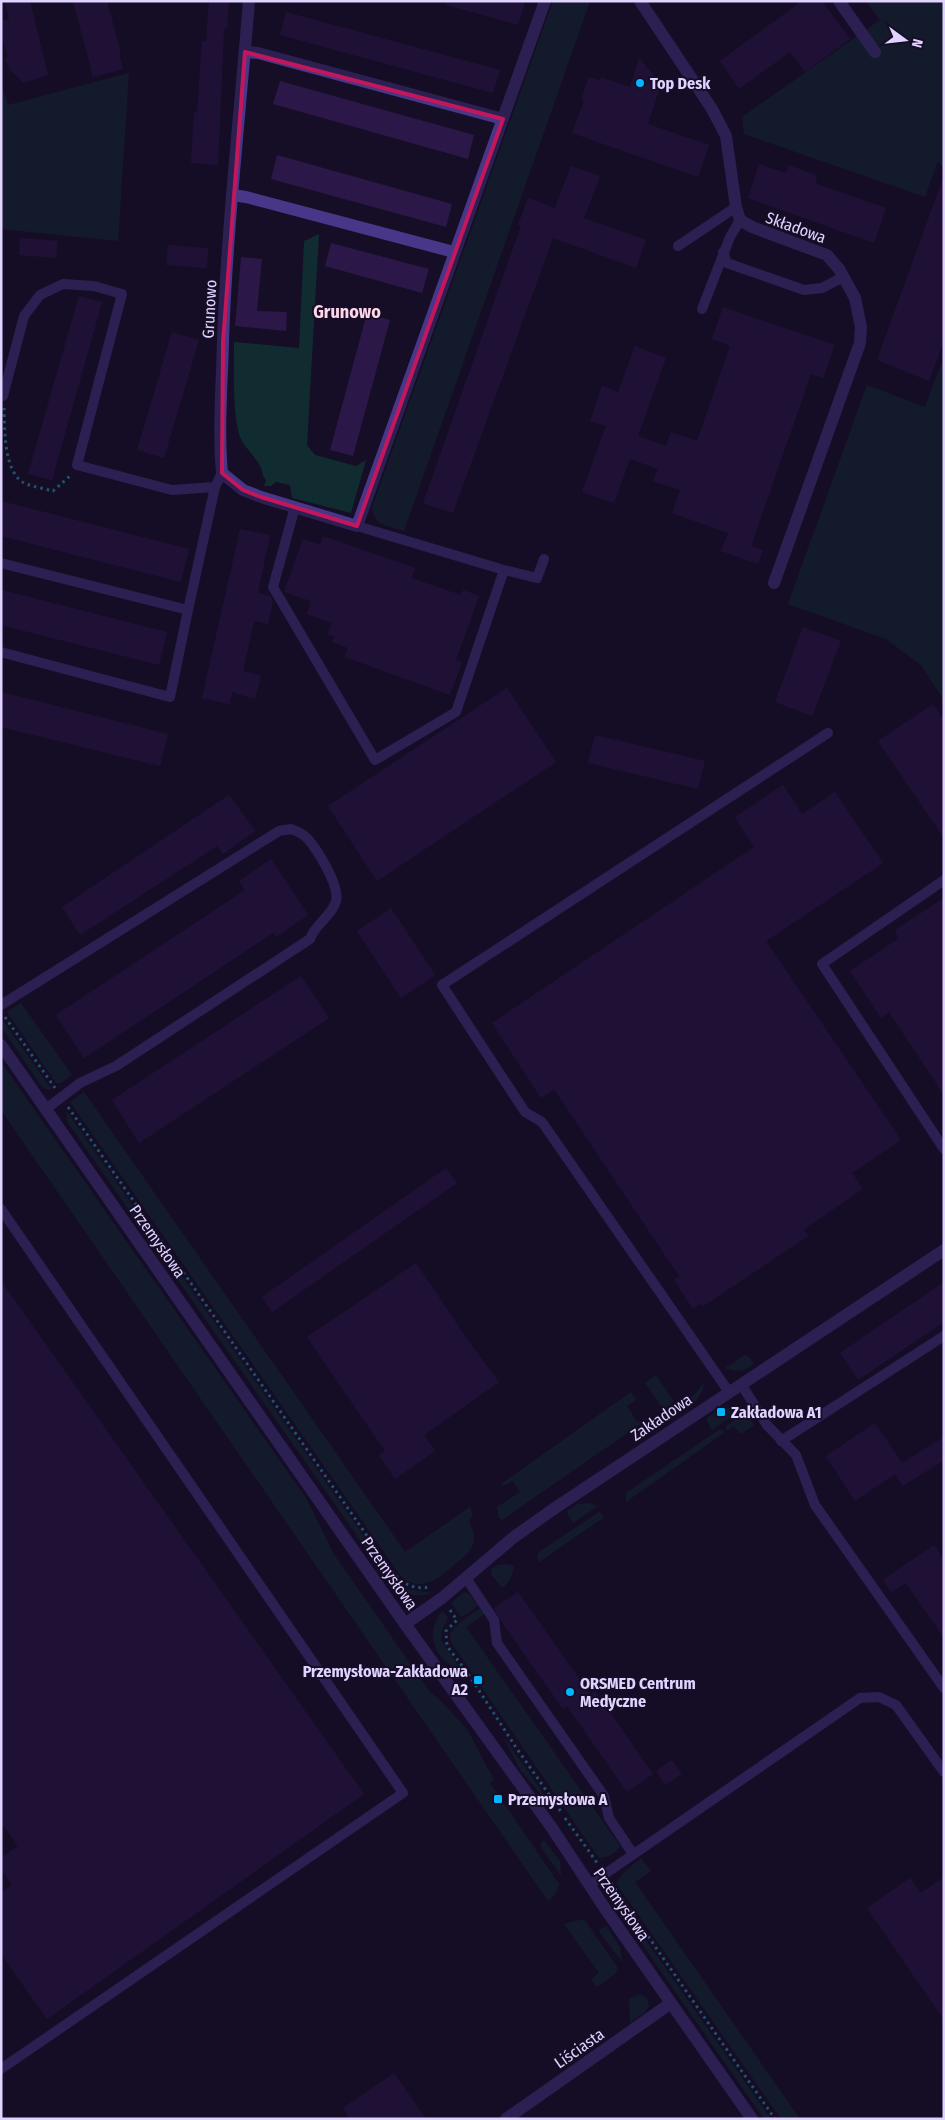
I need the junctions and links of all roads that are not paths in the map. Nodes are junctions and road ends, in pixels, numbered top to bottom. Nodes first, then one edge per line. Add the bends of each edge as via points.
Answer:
1 (249, 1) edge
2 (545, 1) edge
3 (640, 1) edge
4 (839, 1) edge
5 (245, 52) junction
6 (875, 52) dead end
7 (503, 119) junction
8 (232, 195) junction
9 (736, 207) junction
10 (740, 220) junction
11 (678, 246) dead end
12 (454, 252) junction
13 (723, 252) junction
14 (843, 277) junction
15 (702, 308) dead end
16 (3, 396) road end
17 (222, 473) junction
18 (215, 487) junction
19 (295, 507) junction
20 (357, 526) junction
21 (544, 559) dead end
22 (1, 563) edge
23 (504, 570) junction
24 (774, 583) dead end
25 (188, 610) junction
26 (1, 652) edge
27 (828, 733) dead end
28 (944, 880) edge
29 (1, 1005) edge
30 (1, 1045) edge
31 (46, 1109) junction
32 (944, 1149) edge
33 (1, 1209) edge
34 (944, 1250) edge
35 (944, 1336) edge
36 (741, 1384) junction
37 (729, 1392) junction
38 (781, 1441) junction
39 (466, 1578) junction
40 (405, 1624) junction
41 (944, 1688) edge
42 (944, 1772) edge
43 (633, 1854) junction
44 (589, 1885) junction
45 (671, 2003) junction
46 (1, 2069) edge
47 (506, 2119) edge
48 (752, 2119) edge

1 - 5 street, Grunowo
2 - 7 street
3 - 9 street, Składowa via 712,109 726,136
4 - 6 street
5 - 7 street
5 - 8 street, Grunowo
7 - 12 street
8 - 12 street
8 - 17 street, Grunowo via 220,426
9 - 10 street, Składowa
9 - 11 lane
10 - 13 lane
10 - 14 street, Składowa via 828,255
12 - 20 street
13 - 14 lane via 727,263 804,290 822,288
13 - 15 lane
14 - 24 street, Składowa via 855,298 861,327 860,343
16 - 18 lane via 24,316 40,296 63,284 94,286 122,294 77,465 172,490
17 - 18 lane
17 - 19 street via 243,490
18 - 25 lane
19 - 20 street
19 - 23 lane via 273,587 376,760 456,712
20 - 23 lane
21 - 23 lane via 537,578
22 - 25 lane
25 - 26 lane via 170,697
27 - 37 lane via 442,985 524,1112 542,1122
28 - 32 lane via 822,964
29 - 31 lane via 279,831 291,829 308,839 334,883 335,902 310,939 116,1066 80,1083
30 - 31 street, Przemysłowa
31 - 40 street, Przemysłowa
33 - 46 lane via 403,1793
34 - 36 street, Zakładowa
35 - 38 lane
36 - 37 street, Zakładowa
36 - 38 lane
37 - 39 street, Zakładowa via 548,1512
38 - 41 lane via 796,1455 815,1505
39 - 40 street, Zakładowa
39 - 43 lane via 494,1620 497,1643 604,1796 609,1818
40 - 44 street, Przemysłowa via 552,1828
42 - 43 lane via 896,1705 878,1697 860,1698
43 - 44 lane
44 - 45 street, Przemysłowa
45 - 47 street, Liściasta
45 - 48 street, Przemysłowa

